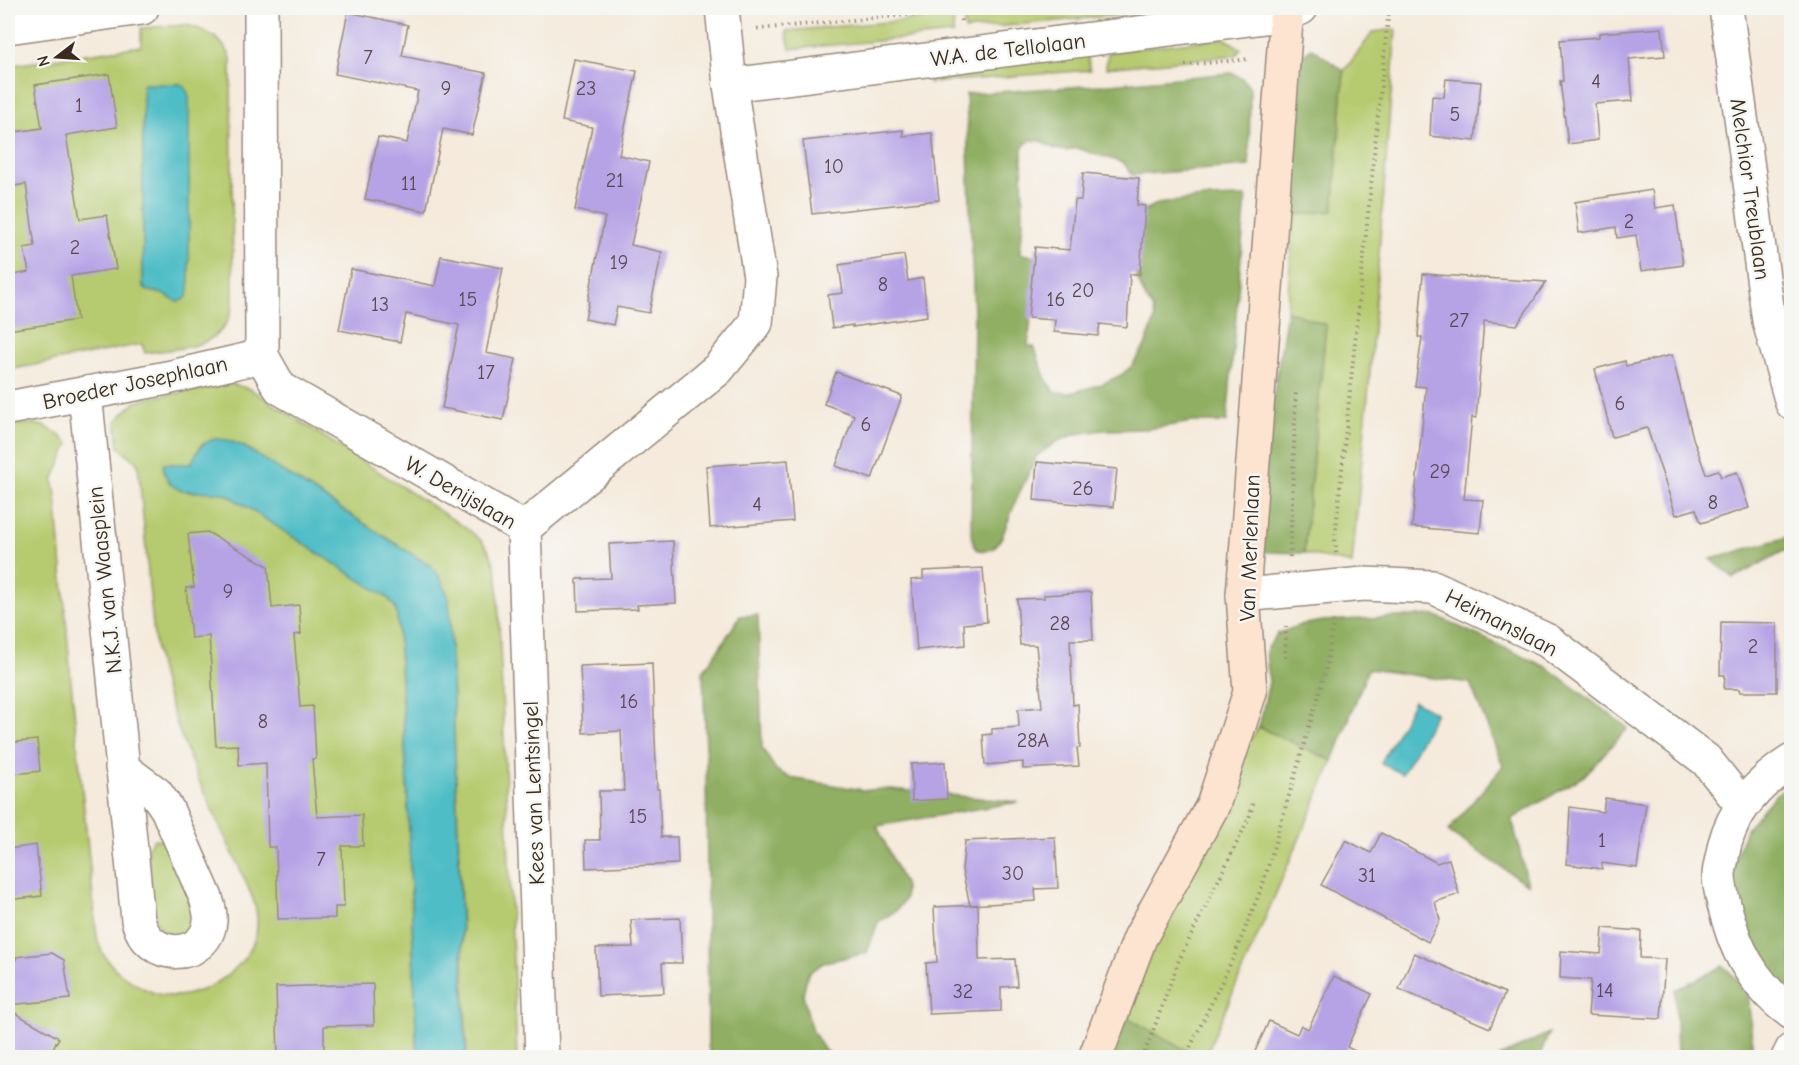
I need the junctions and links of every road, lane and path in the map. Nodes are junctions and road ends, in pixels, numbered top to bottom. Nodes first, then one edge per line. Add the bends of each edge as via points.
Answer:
1 (142, 8) edge
2 (261, 8) edge
3 (1389, 8) edge
4 (1726, 8) edge
5 (960, 10) dead end
6 (1292, 10) edge
7 (723, 20) edge
8 (8, 27) edge
9 (730, 85) junction
10 (262, 356) junction
11 (85, 393) junction
12 (1791, 403) edge
13 (8, 408) edge
14 (524, 528) junction
15 (1340, 585) junction
16 (1243, 595) junction
17 (1791, 761) edge
18 (123, 768) junction
19 (1742, 805) junction
20 (1791, 1013) edge
21 (1791, 1050) edge
22 (542, 1058) edge
23 (1095, 1058) edge
24 (1185, 1058) edge
25 (1788, 1058) edge

1 - 8 street
2 - 10 street, W. Denijslaan
3 - 15 path via 1335,538
4 - 12 street, Melchior Treublaan via 1769,321
5 - 7 path
6 - 9 street, W.A. de Tellolaan
6 - 16 main road, Van Merlenlaan
7 - 9 street, W. Denijslaan
9 - 14 street, W. Denijslaan via 760,277 756,323 718,369
10 - 11 street, Broeder Josephlaan
10 - 14 street, W. Denijslaan via 280,388
11 - 13 street, Broeder Josephlaan
11 - 18 street, N.K.J. van Waasplein
14 - 22 street, Kees van Lentsingel
15 - 16 street, Heimanslaan
15 - 19 street, Heimanslaan via 1433,587 1548,641 1706,760
15 - 24 path via 1326,669 1263,884 1235,954
16 - 23 main road, Van Merlenlaan via 1250,692 1213,805 1140,938
17 - 19 street via 1773,773
18 - 18 street, N.K.J. van Waasplein via 140,928 148,941 159,948 191,948 199,944 210,922 206,898 167,809 156,793
19 - 20 street via 1724,845 1719,874 1724,904 1733,937 1746,962 1762,986
21 - 25 street

